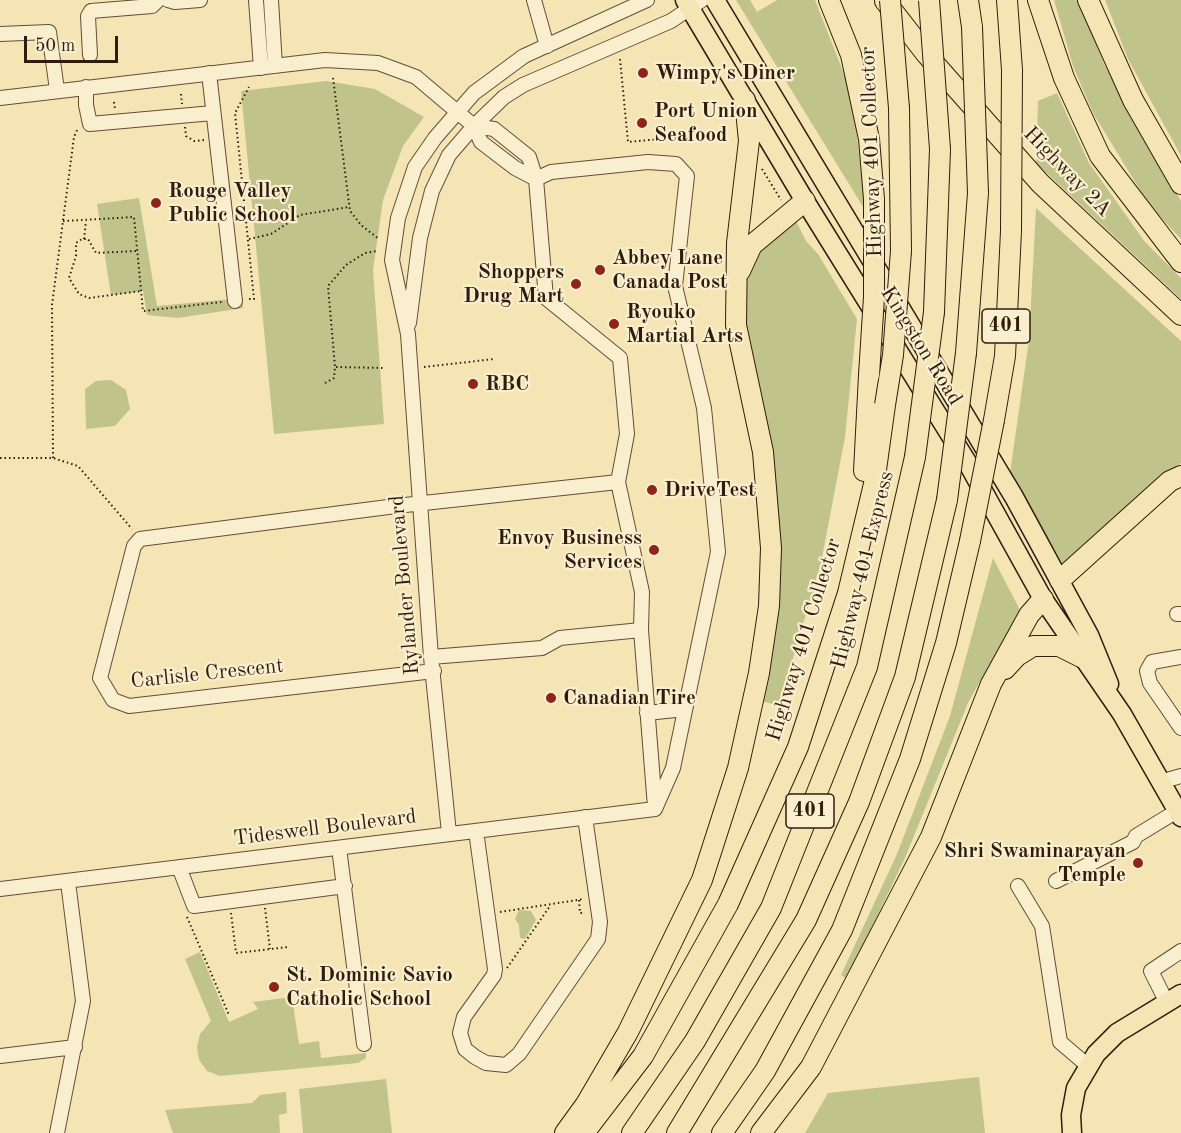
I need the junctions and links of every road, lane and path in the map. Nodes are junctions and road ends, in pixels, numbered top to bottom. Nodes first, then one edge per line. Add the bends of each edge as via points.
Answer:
1 (158, 0) edge
2 (168, 0) edge
3 (200, 0) edge
4 (256, 0) edge
5 (271, 0) edge
6 (648, 0) edge
7 (715, 0) edge
8 (829, 0) edge
9 (885, 0) edge
10 (890, 0) edge
11 (895, 0) edge
12 (929, 0) edge
13 (968, 0) edge
14 (1007, 0) edge
15 (1038, 0) edge
16 (1088, 0) edge
17 (536, 1) edge
18 (693, 3) edge
19 (0, 34) edge
20 (547, 46) junction
21 (90, 55) dead end
22 (927, 55) junction
23 (620, 59) dead end
24 (268, 67) junction
25 (209, 73) junction
26 (333, 78) dead end
27 (86, 87) junction
28 (249, 87) dead end
29 (57, 90) junction
30 (0, 98) edge
31 (745, 100) junction
32 (458, 110) junction
33 (213, 113) junction
34 (80, 126) dead end
35 (474, 126) junction
36 (681, 137) dead end
37 (762, 169) dead end
38 (537, 179) junction
39 (1181, 184) edge
40 (827, 186) junction
41 (805, 201) junction
42 (349, 207) junction
43 (786, 207) dead end
44 (63, 221) junction
45 (86, 221) junction
46 (84, 239) junction
47 (248, 239) junction
48 (379, 239) dead end
49 (137, 251) junction
50 (377, 251) dead end
51 (1181, 262) edge
52 (736, 279) junction
53 (141, 291) junction
54 (235, 301) junction
55 (1181, 315) edge
56 (408, 334) junction
57 (494, 359) dead end
58 (336, 367) junction
59 (384, 368) dead end
60 (409, 368) junction
61 (325, 383) dead end
62 (0, 458) edge
63 (53, 458) junction
64 (1181, 476) edge
65 (618, 482) junction
66 (419, 504) junction
67 (140, 539) junction
68 (1060, 580) junction
69 (848, 593) junction
70 (1043, 599) junction
71 (641, 630) junction
72 (431, 657) junction
73 (1081, 657) junction
74 (1181, 657) edge
75 (434, 671) junction
76 (991, 684) junction
77 (685, 709) junction
78 (647, 713) junction
79 (1122, 714) junction
80 (1181, 728) edge
81 (1181, 776) edge
82 (1160, 782) junction
83 (655, 809) junction
84 (1179, 814) edge
85 (585, 817) junction
86 (476, 831) junction
87 (449, 833) junction
88 (339, 848) junction
89 (179, 867) junction
90 (1056, 881) dead end
91 (68, 882) junction
92 (345, 886) junction
93 (1018, 886) dead end
94 (0, 889) edge
95 (264, 896) junction
96 (596, 898) junction
97 (230, 901) junction
98 (550, 906) junction
99 (183, 907) dead end
100 (486, 914) junction
101 (288, 947) dead end
102 (270, 950) junction
103 (1181, 951) edge
104 (494, 975) junction
105 (1174, 998) edge
106 (229, 1015) dead end
107 (364, 1044) dead end
108 (75, 1047) junction
109 (0, 1056) edge
110 (1087, 1065) junction
111 (57, 1133) edge
112 (565, 1133) edge
113 (584, 1133) edge
114 (632, 1133) edge
115 (677, 1133) edge
116 (722, 1133) edge
117 (761, 1133) edge
118 (1072, 1133) edge

1 - 21 street via 152,6 91,11
2 - 3 street
4 - 24 street
5 - 24 street
6 - 20 street, Rylander Boulevard
7 - 40 main road, Kingston Road
8 - 69 highway, bridge via 851,55 869,140 874,199 874,297 864,470
9 - 22 highway
10 - 69 highway, Highway 401 Collector / 401, bridge via 899,108 901,251 893,355 874,484
11 - 22 highway
12 - 114 highway, Highway 401 Express / 401, bridge via 940,149 934,312 915,457 867,667 771,908 695,1041
13 - 115 highway, 401, bridge via 978,194 966,353 947,500 904,677 859,802 806,920
14 - 116 highway, 401, bridge via 1012,70 1005,356 946,643 910,759 842,930 765,1071
15 - 51 highway via 1064,78 1100,156
16 - 39 highway via 1133,100
17 - 20 street
18 - 31 main road, Kingston Road
18 - 35 street, Rylander Boulevard via 671,21 523,85
19 - 29 street via 49,32
20 - 32 street, Rylander Boulevard via 500,72
22 - 55 highway, Highway 2A via 1040,183
23 - 36 path via 628,142
24 - 25 street
24 - 32 street via 325,60 378,63 416,77
25 - 27 street
25 - 33 street
26 - 42 path
27 - 29 street
27 - 33 street via 90,124
28 - 47 path via 235,113
29 - 30 street
31 - 41 main road, Kingston Road
31 - 52 highway via 749,141
32 - 35 street
32 - 56 street, Rylander Boulevard via 415,167 398,218 392,260
33 - 54 street
34 - 44 path via 74,137
35 - 38 street via 494,129 529,157
35 - 56 street, Rylander Boulevard via 449,154 432,191 420,238
37 - 43 path
38 - 65 street via 546,298 620,358 627,434
38 - 77 street via 551,172 648,162 676,164 687,176 675,286 704,408 718,552
40 - 41 main road
40 - 68 main road, Kingston Road
41 - 52 highway via 752,245
41 - 70 main road, Kingston Road via 967,462
42 - 47 path via 300,215 271,234
42 - 48 path via 361,225
44 - 45 path
44 - 63 path via 52,304
45 - 46 path
45 - 49 path via 134,217
46 - 49 path via 96,253
46 - 53 path via 76,243 69,278 79,294 89,298
47 - 54 path via 254,299
49 - 53 path
50 - 58 path via 365,253 346,265 328,286
52 - 112 highway via 736,325 763,452 771,548 769,606 759,673 738,768 702,880 628,1032
53 - 54 path via 143,311
56 - 60 street, Rylander Boulevard
57 - 60 path
58 - 59 path
58 - 61 path via 334,378
60 - 66 street, Rylander Boulevard
62 - 63 path
63 - 67 path via 78,466
64 - 68 highway via 1170,481
65 - 66 street
65 - 71 street via 642,591
66 - 67 street
66 - 72 street, Rylander Boulevard
67 - 75 street, Carlisle Crescent via 134,546 100,678 113,700 129,706
68 - 70 main road
68 - 79 main road, Kingston Road via 1089,635
69 - 113 highway, Highway 401 Collector / 401 via 798,747 728,904 643,1056
70 - 73 main road, Kingston Road
70 - 76 highway via 1029,615
71 - 72 street via 560,638 542,648
71 - 78 street
72 - 75 street, Rylander Boulevard
73 - 76 highway via 1059,646 1034,646 1017,656
73 - 79 main road, Kingston Road
74 - 80 street via 1152,662 1147,671 1150,683
75 - 87 street, Rylander Boulevard
76 - 117 highway via 931,837 811,1067
77 - 78 street
77 - 83 street via 673,768
78 - 83 street
79 - 82 main road, Kingston Road
81 - 82 street
82 - 84 main road, Kingston Road
83 - 85 street, Tideswell Boulevard
84 - 90 street
85 - 86 street, Tideswell Boulevard
85 - 96 street
86 - 87 street, Tideswell Boulevard
86 - 100 street
87 - 88 street, Tideswell Boulevard
88 - 89 street, Tideswell Boulevard
88 - 92 street
89 - 91 street, Tideswell Boulevard
89 - 97 street via 194,906
91 - 94 street, Tideswell Boulevard
91 - 108 street via 83,1001
92 - 95 street
92 - 107 street
93 - 110 street via 1042,926 1060,1042
95 - 97 street
95 - 102 path
96 - 98 path
96 - 104 street via 601,931 598,939 519,1054 506,1065 486,1063 475,1057 465,1049 460,1033 464,1017
97 - 102 path via 236,953
98 - 100 path
98 - 104 path via 501,977
99 - 106 path
100 - 104 street
101 - 102 path
103 - 105 street via 1151,971
105 - 110 main road via 1117,1033
108 - 109 street
108 - 111 street
110 - 118 main road via 1073,1101

